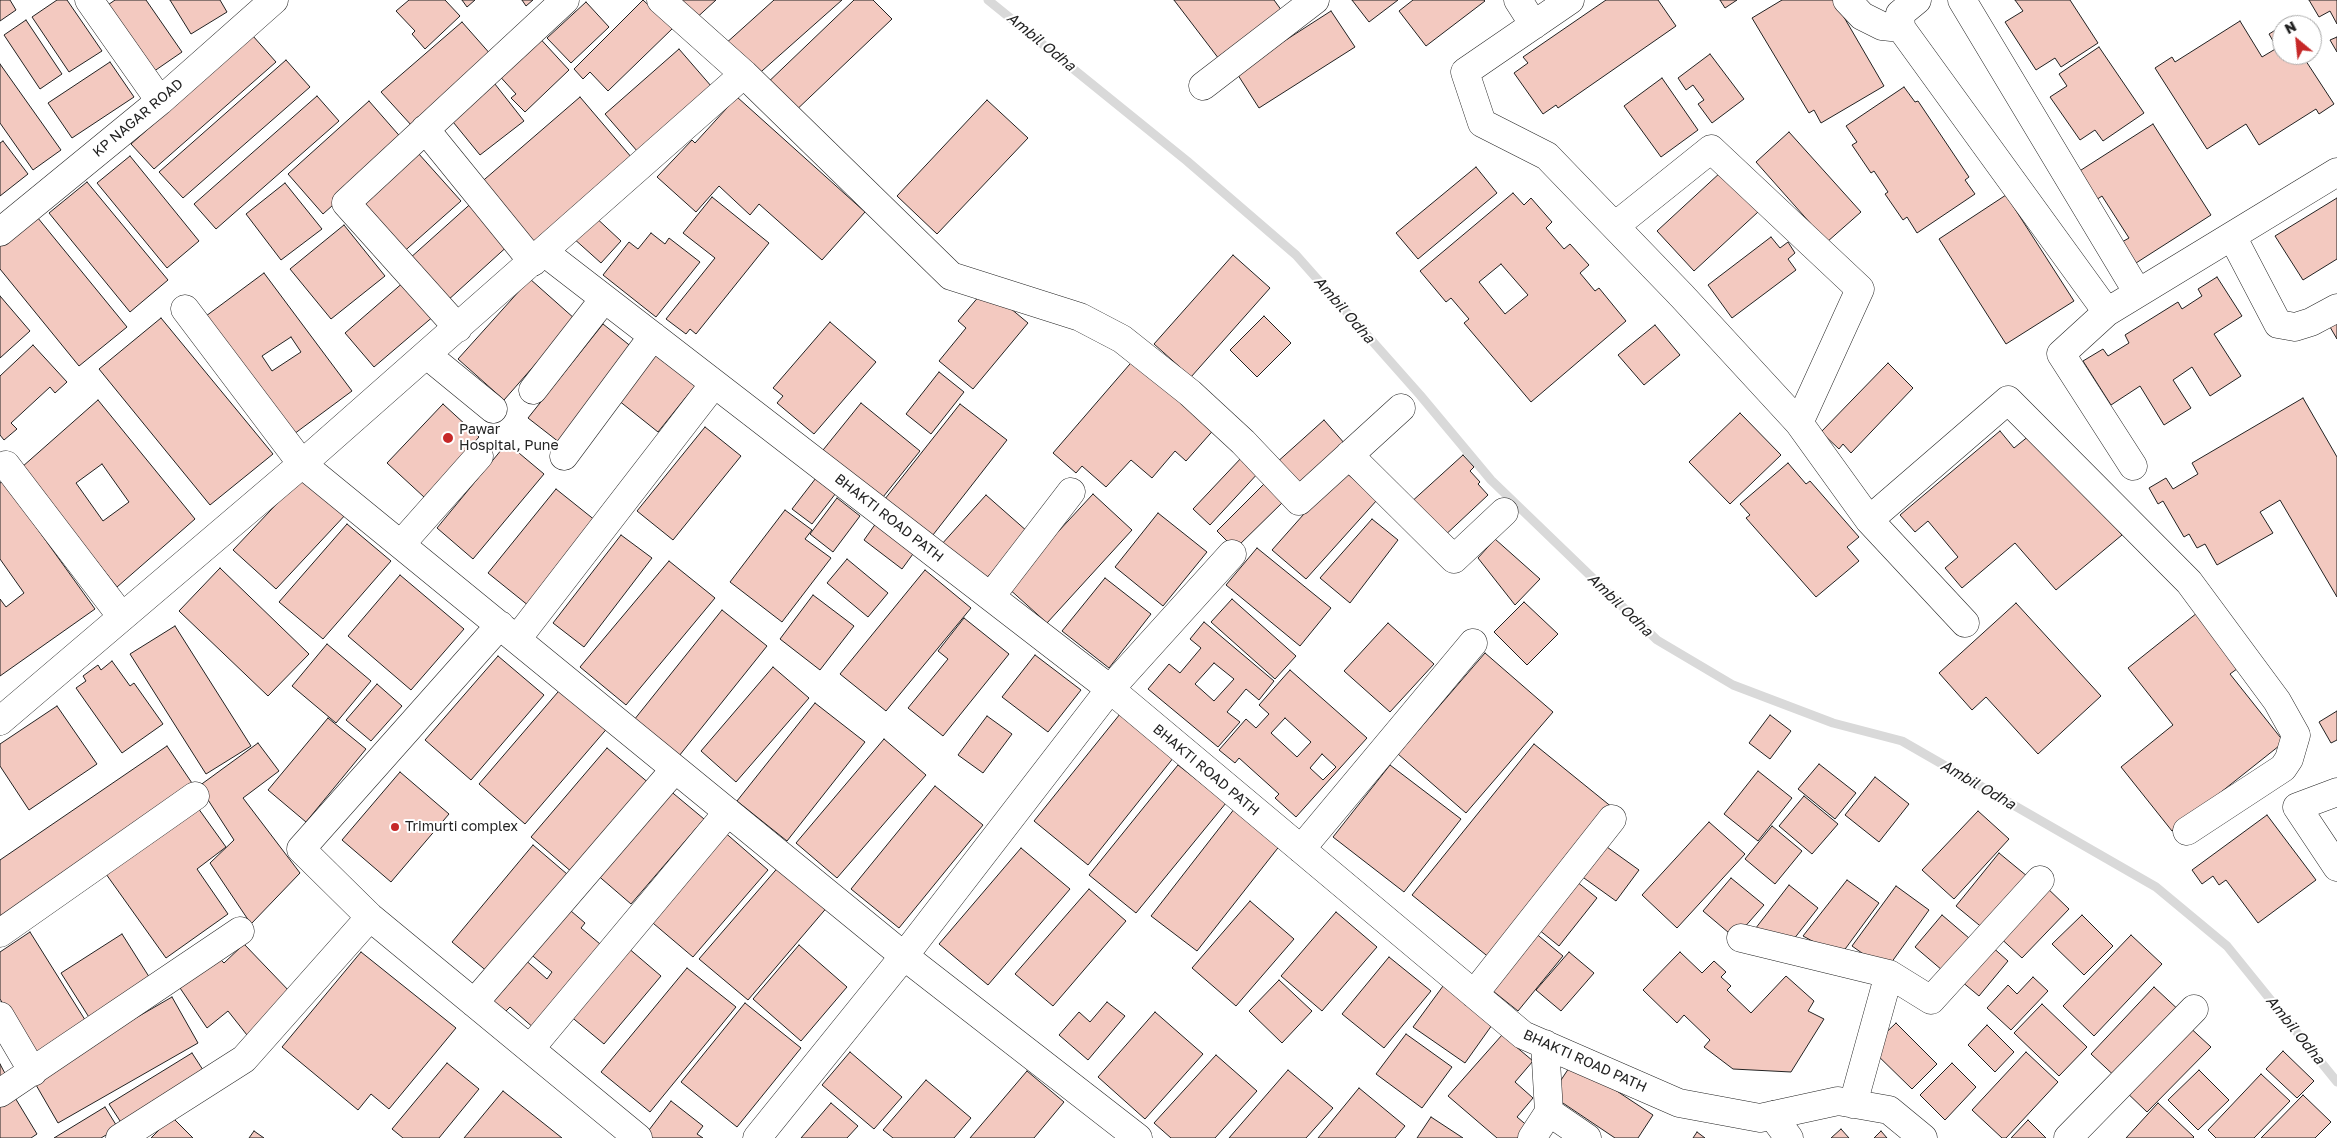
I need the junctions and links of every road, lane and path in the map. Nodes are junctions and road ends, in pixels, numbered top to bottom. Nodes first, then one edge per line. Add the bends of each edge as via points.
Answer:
1 (89, 0) edge
2 (274, 0) edge
3 (565, 0) edge
4 (661, 0) edge
5 (1518, 0) edge
6 (1570, 0) edge
7 (1847, 0) edge
8 (1917, 0) edge
9 (1962, 0) edge
10 (1303, 4) edge
11 (1534, 25) junction
12 (1900, 28) junction
13 (744, 74) junction
14 (1203, 86) dead end
15 (160, 101) junction
16 (425, 129) junction
17 (2337, 172) edge
18 (1615, 226) junction
19 (0, 232) edge
20 (2232, 236) junction
21 (539, 257) junction
22 (2138, 293) junction
23 (604, 299) junction
24 (2337, 308) edge
25 (185, 309) dead end
26 (2107, 312) junction
27 (458, 328) junction
28 (653, 336) junction
29 (427, 355) junction
30 (714, 384) junction
31 (533, 390) dead end
32 (1402, 408) dead end
33 (493, 409) dead end
34 (1799, 423) junction
35 (1349, 455) junction
36 (479, 456) dead end
37 (564, 456) dead end
38 (302, 464) junction
39 (6, 465) dead end
40 (2134, 466) dead end
41 (1071, 492) dead end
42 (1504, 512) dead end
43 (1869, 520) junction
44 (401, 544) junction
45 (1232, 554) dead end
46 (991, 596) junction
47 (122, 617) junction
48 (1965, 623) dead end
49 (509, 632) junction
50 (1473, 643) dead end
51 (1110, 689) junction
52 (0, 721) edge
53 (675, 768) junction
54 (2337, 792) edge
55 (195, 796) dead end
56 (728, 812) junction
57 (1612, 819) dead end
58 (2188, 831) dead end
59 (1302, 849) junction
60 (2337, 867) edge
61 (2040, 880) dead end
62 (370, 917) junction
63 (240, 931) dead end
64 (0, 933) edge
65 (1741, 938) dead end
66 (904, 956) junction
67 (1889, 974) junction
68 (1474, 994) junction
69 (474, 1003) junction
70 (2194, 1009) dead end
71 (0, 1016) edge
72 (1545, 1044) junction
73 (530, 1049) junction
74 (33, 1072) junction
75 (0, 1093) edge
76 (1853, 1104) junction
77 (1549, 1112) junction
78 (1772, 1115) junction
79 (120, 1138) edge
80 (638, 1138) edge
81 (757, 1138) edge
82 (1138, 1138) edge
83 (1532, 1138) edge
84 (1587, 1138) edge
85 (1789, 1138) edge
86 (1922, 1138) edge
87 (2068, 1138) edge

1 - 15 street
2 - 15 street, KP NAGAR ROAD
3 - 16 street
4 - 13 street
5 - 11 street
6 - 11 street
7 - 12 street via 1862,16 1882,26
8 - 12 street via 1900,14
9 - 22 street
10 - 14 street
11 - 18 street via 1465,72 1482,124 1547,156
12 - 26 street
13 - 21 street
13 - 35 street via 951,276 1080,317 1122,339 1190,393 1299,501
15 - 19 street, KP NAGAR ROAD
16 - 21 street, BHAKTI ROAD PATH
16 - 27 street via 346,203
17 - 20 street
18 - 34 street
18 - 34 street via 1711,149 1860,290
20 - 22 street
20 - 24 street via 2278,324 2295,327
21 - 23 street, BHAKTI ROAD PATH
21 - 27 street
22 - 26 street
23 - 28 street, BHAKTI ROAD PATH
23 - 31 street
25 - 38 street
26 - 40 street via 2061,354
27 - 29 street
28 - 30 street, BHAKTI ROAD PATH
28 - 37 street
29 - 33 street
29 - 38 street
30 - 46 street, BHAKTI ROAD PATH
30 - 49 street
32 - 35 street
34 - 43 street
35 - 42 street via 1454,559
36 - 44 street
38 - 44 street
38 - 47 street
39 - 47 street
41 - 46 street
43 - 48 street
43 - 58 street via 2008,400 2189,582 2278,701 2296,735 2283,768
44 - 49 street
45 - 51 street
46 - 51 street, BHAKTI ROAD PATH
47 - 52 street
49 - 53 street
49 - 62 street via 301,849
50 - 59 street
51 - 59 street, BHAKTI ROAD PATH
51 - 66 street
53 - 56 street
53 - 69 street
54 - 60 street via 2297,807
55 - 64 street
56 - 66 street
56 - 73 street
57 - 68 street
59 - 68 street, BHAKTI ROAD PATH
61 - 67 street via 1931,1000
62 - 69 street
62 - 79 street via 244,1059
63 - 74 street
65 - 67 street
66 - 81 street
66 - 82 street
67 - 76 street
68 - 72 street, BHAKTI ROAD PATH via 1523,1035
69 - 73 street
70 - 87 street
71 - 74 street
72 - 77 street
72 - 78 street, BHAKTI ROAD PATH via 1679,1103 1760,1118
73 - 80 street
74 - 75 street
76 - 78 street, BHAKTI ROAD PATH via 1838,1101
76 - 86 street, BHAKTI ROAD PATH via 1889,1110
77 - 83 street
77 - 84 street
78 - 85 street

